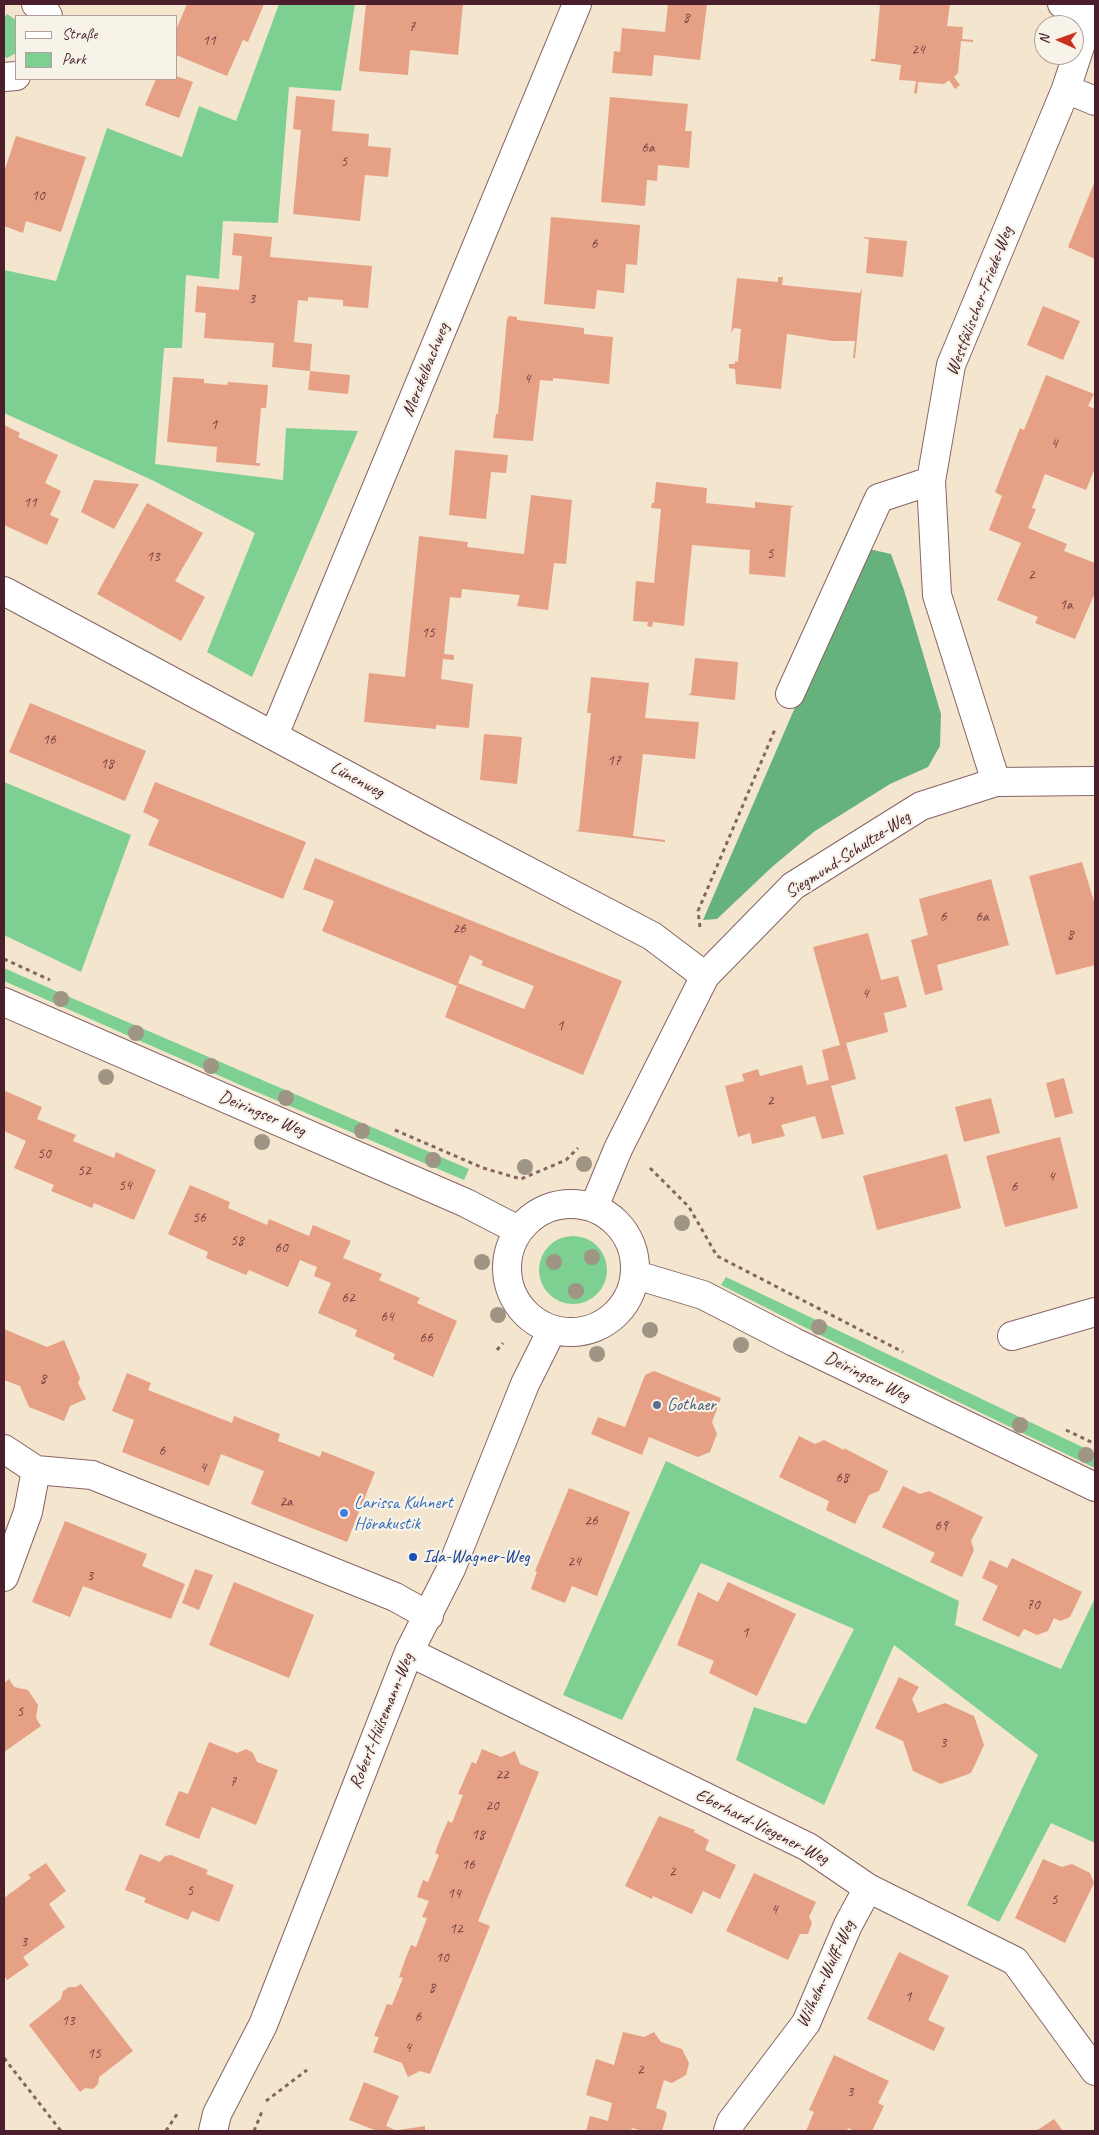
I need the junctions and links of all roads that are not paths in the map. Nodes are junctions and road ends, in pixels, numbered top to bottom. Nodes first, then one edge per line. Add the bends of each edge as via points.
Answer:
1 (36, 4) edge
2 (577, 4) edge
3 (1062, 4) edge
4 (1091, 10) edge
5 (47, 15) edge
6 (1066, 89) junction
7 (1095, 101) edge
8 (931, 481) junction
9 (4, 590) edge
10 (790, 694) road end
11 (274, 735) junction
12 (1095, 780) edge
13 (996, 782) junction
14 (705, 976) junction
15 (4, 1002) edge
16 (594, 1207) junction
17 (518, 1230) junction
18 (636, 1275) junction
19 (1095, 1312) edge
20 (552, 1330) junction
21 (1012, 1336) dead end
22 (4, 1449) edge
23 (36, 1470) junction
24 (1095, 1487) edge
25 (4, 1577) edge
26 (428, 1616) junction
27 (409, 1652) junction
28 (868, 1888) junction
29 (1095, 2071) edge
30 (210, 2126) edge
31 (728, 2131) edge

1 - 5 street
2 - 11 street, Merckelbachweg
3 - 4 street
4 - 6 street, Westfälischer-Friede-Weg
6 - 7 street
6 - 8 street, Westfälischer-Friede-Weg via 951,365
8 - 10 street via 879,498
8 - 13 street, Westfälischer-Friede-Weg via 937,595
9 - 11 street, Lünenweg
11 - 14 street, Lünenweg via 652,936
12 - 13 street, Siegmund-Schultze-Weg
13 - 14 street, Siegmund-Schultze-Weg via 921,806 793,886
14 - 16 street, Siegmund-Schultze-Weg via 618,1149
15 - 17 street, Deiringser Weg via 466,1203
16 - 17 street via 566,1203 540,1211
16 - 18 street via 617,1222 632,1246
17 - 20 street via 507,1258 509,1289 526,1315
18 - 20 street via 626,1302 607,1322 580,1333
18 - 24 street, Deiringser Weg via 703,1295
19 - 21 street
20 - 26 street, Robert-Hülsemann-Weg via 525,1384 451,1569
22 - 23 street
23 - 25 street via 28,1512
23 - 26 street via 92,1475 395,1597
26 - 27 street, Robert-Hülsemann-Weg
27 - 28 street, Eberhard-Viegener-Weg via 808,1847
27 - 30 street, Robert-Hülsemann-Weg via 263,2024
28 - 29 street, Eberhard-Viegener-Weg via 1015,1961
28 - 31 street, Wilhelm-Wulff-Weg via 848,1925 806,2023 731,2122

